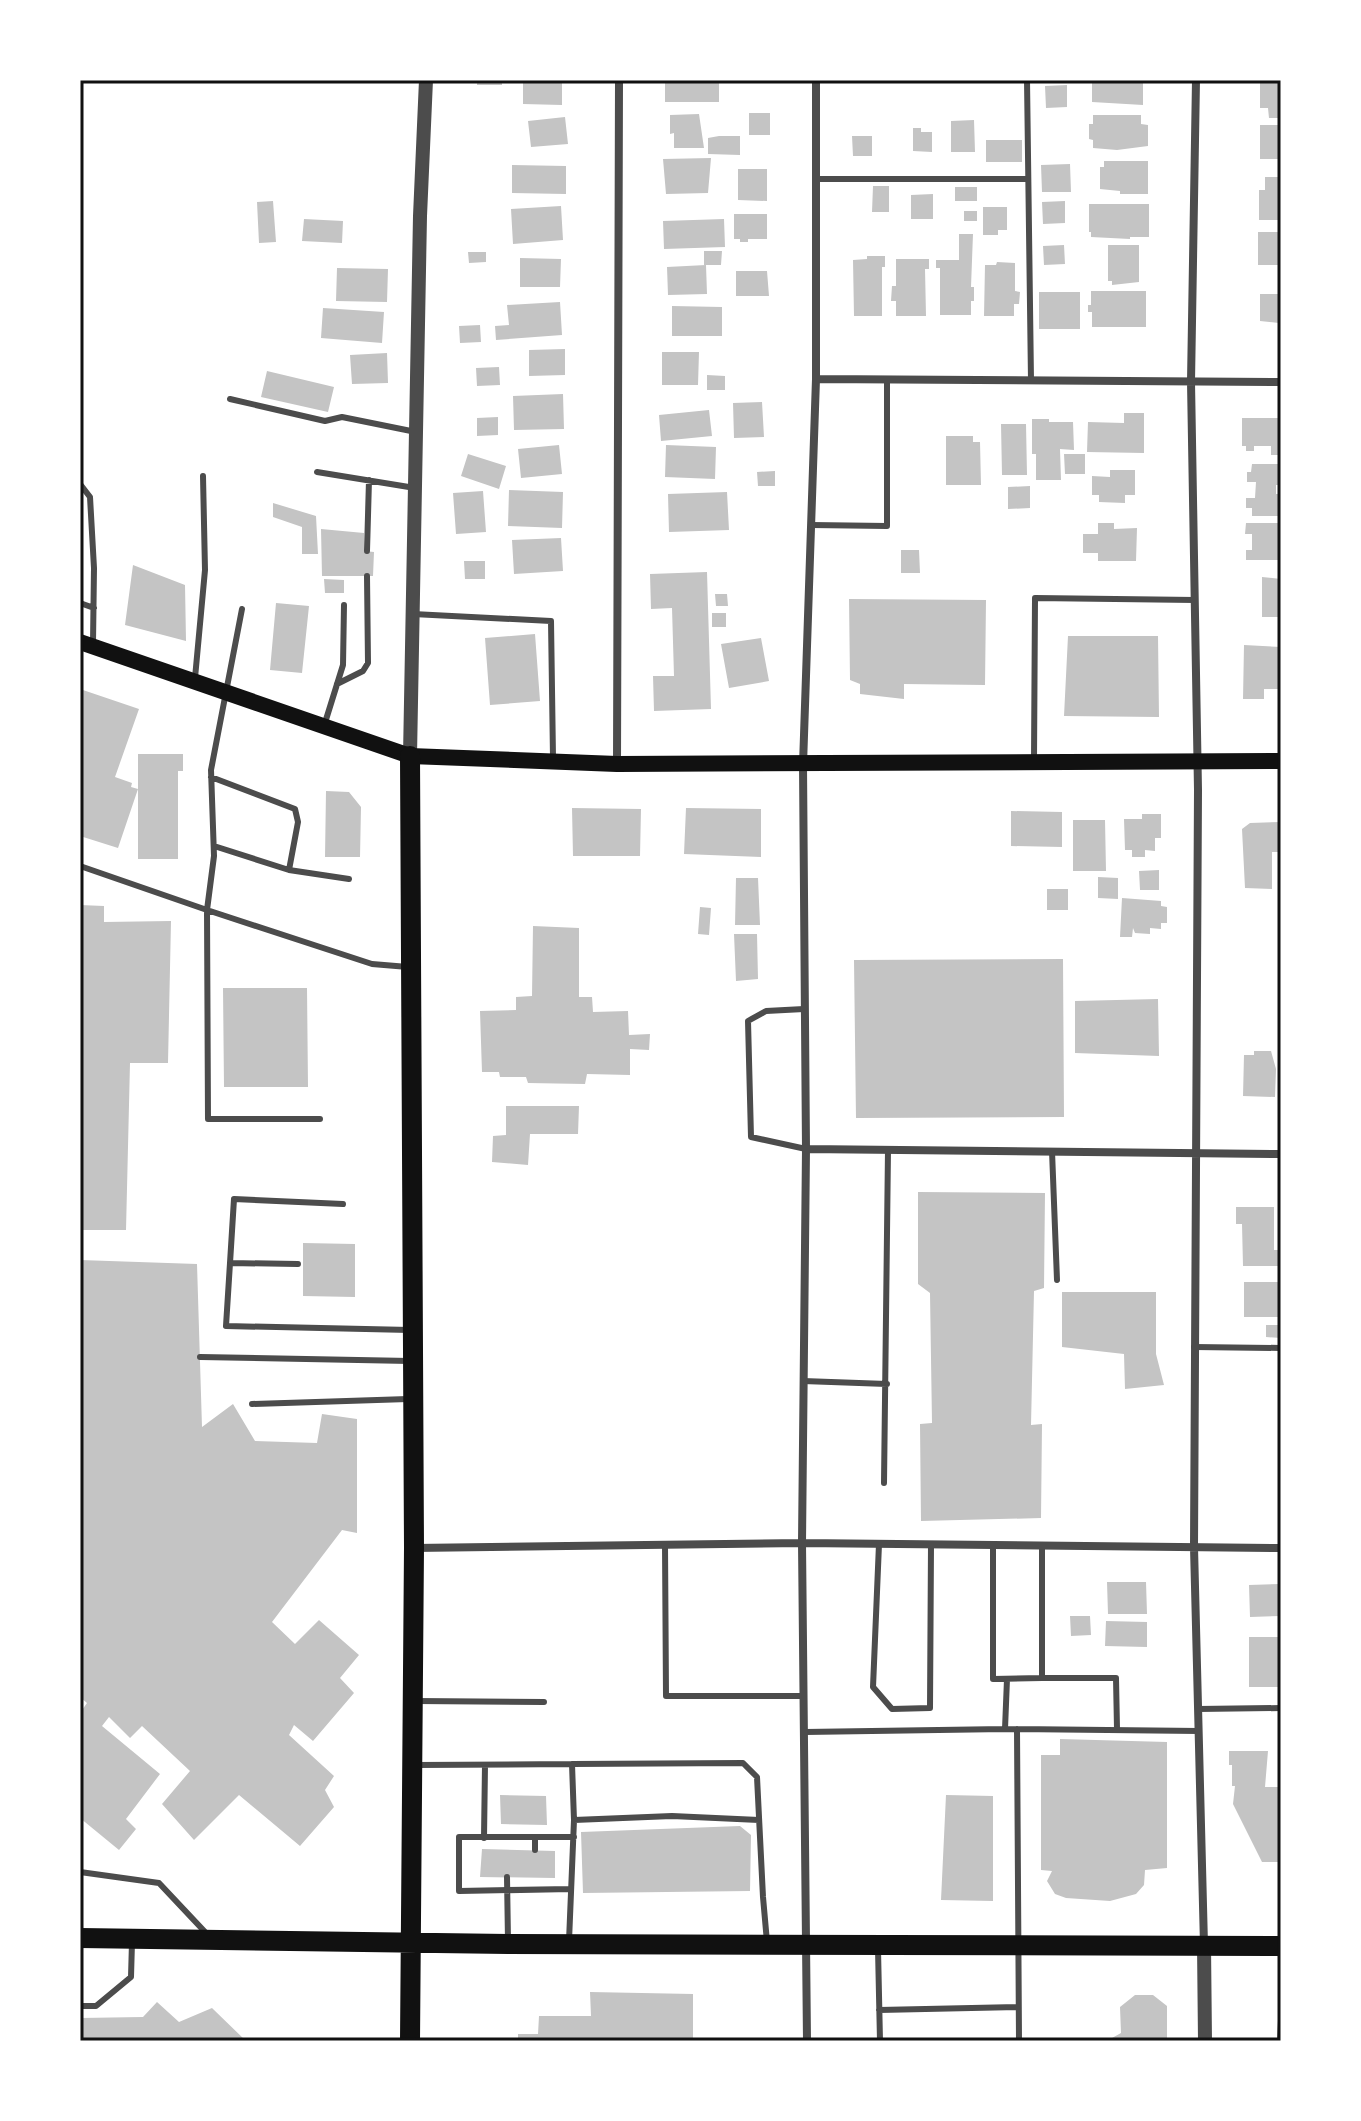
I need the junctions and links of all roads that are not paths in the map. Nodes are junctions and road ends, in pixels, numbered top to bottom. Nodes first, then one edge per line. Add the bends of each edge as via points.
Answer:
1 (426, 80) edge
2 (619, 80) edge
3 (816, 80) edge
4 (1027, 80) edge
5 (1196, 80) edge
6 (816, 179) junction
7 (1027, 179) junction
8 (816, 379) junction
9 (887, 379) junction
10 (1031, 380) junction
11 (1191, 382) junction
12 (1281, 382) edge
13 (230, 399) dead end
14 (416, 432) junction
15 (317, 472) dead end
16 (203, 476) dead end
17 (369, 480) junction
18 (80, 484) edge
19 (415, 488) junction
20 (811, 525) junction
21 (367, 551) dead end
22 (367, 576) dead end
23 (1195, 600) junction
24 (80, 603) edge
25 (344, 605) dead end
26 (94, 608) junction
27 (242, 609) dead end
28 (413, 614) junction
29 (86, 644) edge
30 (194, 682) junction
31 (337, 684) junction
32 (226, 692) junction
33 (324, 726) junction
34 (410, 756) junction
35 (1198, 761) junction
36 (1281, 761) edge
37 (554, 762) junction
38 (1034, 763) junction
39 (617, 764) junction
40 (803, 765) junction
41 (211, 777) junction
42 (214, 846) junction
43 (80, 866) edge
44 (289, 870) junction
45 (349, 879) dead end
46 (207, 910) junction
47 (411, 967) junction
48 (804, 1009) junction
49 (320, 1119) dead end
50 (806, 1149) junction
51 (888, 1150) junction
52 (1052, 1151) junction
53 (1197, 1152) junction
54 (1281, 1154) edge
55 (343, 1204) dead end
56 (230, 1263) junction
57 (298, 1264) dead end
58 (1057, 1280) dead end
59 (414, 1330) junction
60 (1194, 1347) junction
61 (1281, 1348) edge
62 (200, 1357) dead end
63 (414, 1361) junction
64 (803, 1381) junction
65 (887, 1384) junction
66 (414, 1399) junction
67 (252, 1404) dead end
68 (884, 1483) dead end
69 (802, 1543) junction
70 (879, 1544) junction
71 (665, 1545) junction
72 (931, 1545) junction
73 (993, 1545) junction
74 (1042, 1546) junction
75 (1194, 1547) junction
76 (414, 1548) junction
77 (1281, 1548) edge
78 (1042, 1678) junction
79 (1007, 1679) junction
80 (804, 1696) junction
81 (414, 1701) junction
82 (544, 1702) dead end
83 (1281, 1708) edge
84 (1198, 1709) junction
85 (1005, 1729) junction
86 (1017, 1729) junction
87 (1117, 1729) junction
88 (1199, 1731) junction
89 (805, 1732) junction
90 (572, 1764) junction
91 (414, 1765) junction
92 (485, 1765) junction
93 (574, 1820) junction
94 (759, 1820) junction
95 (508, 1837) junction
96 (535, 1837) junction
97 (574, 1837) junction
98 (484, 1838) junction
99 (508, 1849) dead end
100 (535, 1850) dead end
101 (80, 1872) edge
102 (507, 1877) dead end
103 (535, 1878) dead end
104 (571, 1889) junction
105 (507, 1890) junction
106 (535, 1890) junction
107 (80, 1938) edge
108 (132, 1939) junction
109 (214, 1941) junction
110 (412, 1943) junction
111 (508, 1944) junction
112 (569, 1944) junction
113 (768, 1945) junction
114 (808, 1945) junction
115 (1204, 1945) junction
116 (878, 1946) junction
117 (1017, 1946) junction
118 (1281, 1946) edge
119 (80, 2006) edge
120 (1018, 2007) junction
121 (879, 2010) junction
122 (1281, 2021) edge
123 (410, 2041) edge
124 (807, 2041) edge
125 (880, 2041) edge
126 (1019, 2041) edge
127 (1205, 2041) edge
128 (1280, 2041) edge

1 - 14 street
2 - 39 street
3 - 6 street
4 - 7 lane
5 - 11 street
6 - 7 lane
6 - 8 street
7 - 10 lane
8 - 9 street
8 - 20 street
9 - 10 street
9 - 20 lane via 887,526
10 - 11 street
11 - 12 street
11 - 23 street
13 - 14 lane via 325,421 342,417
14 - 19 street
15 - 17 lane
16 - 30 lane via 205,570
17 - 19 lane
17 - 21 lane
18 - 26 lane via 90,497
19 - 28 street
20 - 40 street
22 - 31 lane via 368,663 353,678
23 - 35 street
23 - 38 lane via 1035,598
24 - 26 lane
25 - 31 lane via 343,665
26 - 29 lane
27 - 32 lane
28 - 34 street
28 - 37 lane via 551,621
29 - 30 main road
30 - 32 main road
31 - 33 lane
32 - 33 main road
32 - 41 lane
33 - 34 main road
34 - 37 main road
34 - 47 main road
35 - 36 main road
35 - 38 main road
35 - 53 street
37 - 39 main road
38 - 40 main road
39 - 40 main road
40 - 48 street
41 - 42 lane
41 - 44 lane via 295,809 298,822
42 - 44 lane
42 - 46 lane
43 - 46 lane
44 - 45 lane
46 - 47 lane via 372,964
46 - 49 lane via 208,1119
47 - 59 main road
48 - 50 street
48 - 50 lane via 766,1011 748,1021 751,1137
50 - 51 street
50 - 64 street
51 - 52 street
51 - 65 lane
52 - 53 street
52 - 58 lane
53 - 54 street
53 - 60 street
55 - 56 lane via 234,1199
56 - 57 lane
56 - 59 lane via 226,1326
59 - 63 main road
60 - 61 lane
60 - 75 street
62 - 63 lane
63 - 66 main road
64 - 65 lane
64 - 69 street
65 - 68 lane
66 - 67 lane
66 - 76 main road
69 - 70 street
69 - 71 street
69 - 80 street
70 - 72 street
70 - 72 lane via 873,1687 892,1709 930,1708
71 - 76 street
71 - 80 lane via 666,1696
72 - 73 street
73 - 74 street
73 - 79 lane via 993,1679
74 - 75 street
74 - 78 lane
75 - 77 street
75 - 84 street
76 - 81 main road
78 - 79 lane
78 - 87 lane via 1116,1678
79 - 85 lane
80 - 89 street
81 - 82 lane
81 - 91 main road
83 - 84 lane
84 - 88 street
85 - 86 lane
85 - 89 lane
86 - 87 lane
86 - 117 lane
87 - 88 lane
88 - 115 street
89 - 114 street
90 - 92 lane
90 - 93 lane
90 - 94 lane via 743,1763 757,1777
91 - 92 lane
91 - 110 main road
92 - 98 lane
93 - 94 lane
93 - 97 lane
94 - 113 lane
95 - 96 lane
95 - 98 lane
95 - 99 lane
96 - 97 lane
96 - 100 lane
97 - 104 lane
98 - 105 lane via 459,1837 459,1891
101 - 109 lane via 159,1883
102 - 105 lane
103 - 106 lane
104 - 106 lane
104 - 112 lane
105 - 106 lane
105 - 111 lane
107 - 108 main road
108 - 109 main road
108 - 119 lane via 131,1977 96,2006
109 - 110 main road
110 - 111 main road
110 - 123 main road
111 - 112 main road
112 - 113 main road
113 - 114 main road
114 - 116 main road
114 - 124 street
115 - 117 main road
115 - 118 main road
115 - 127 street
116 - 117 main road
116 - 121 lane
117 - 120 lane
120 - 121 lane
120 - 126 lane
121 - 125 lane
122 - 128 lane

